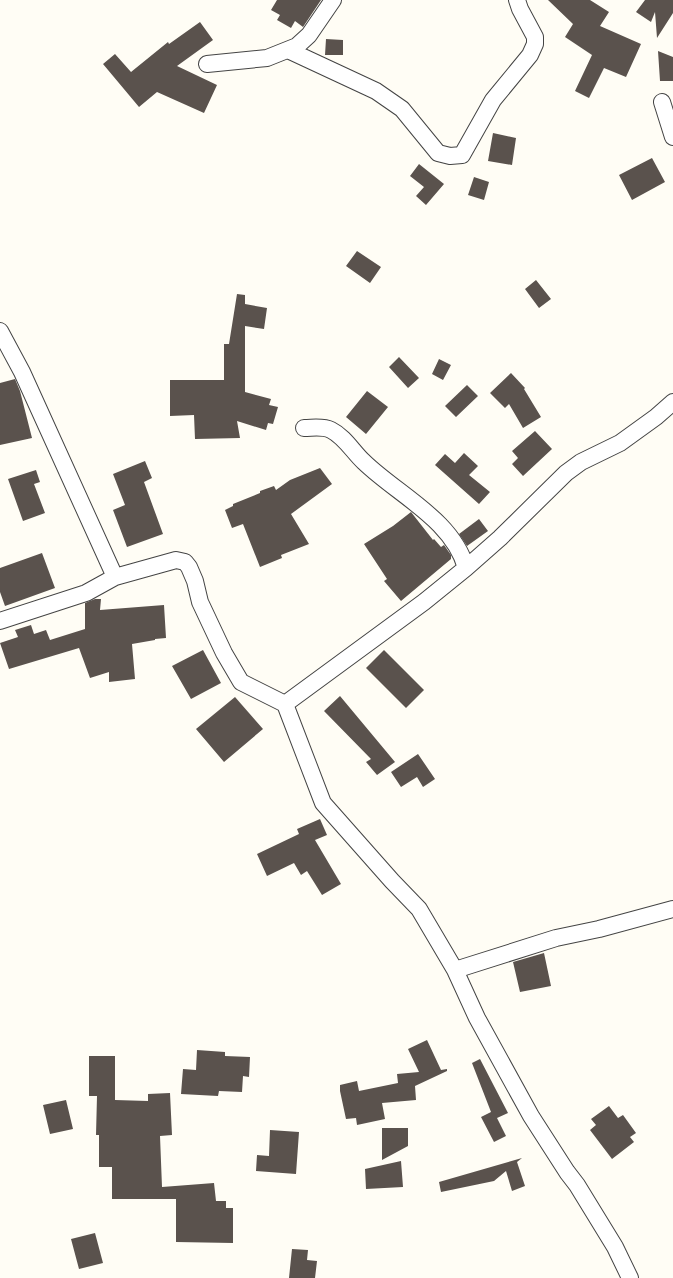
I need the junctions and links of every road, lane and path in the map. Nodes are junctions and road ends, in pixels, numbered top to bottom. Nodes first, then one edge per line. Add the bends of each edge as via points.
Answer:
1 (334, 0) edge
2 (518, 0) edge
3 (288, 50) junction
4 (207, 64) dead end
5 (662, 102) dead end
6 (673, 137) edge
7 (0, 331) edge
8 (673, 402) edge
9 (304, 428) dead end
10 (466, 568) junction
11 (115, 577) junction
12 (0, 621) edge
13 (285, 704) junction
14 (673, 909) edge
15 (455, 970) junction
16 (630, 1278) edge

1 - 3 street via 309,35
2 - 3 street via 520,9 535,36 535,44 530,55 493,100 462,155 438,153 402,109 376,92
3 - 4 street via 266,58
5 - 6 street
7 - 11 street via 22,372
8 - 10 street via 620,443 581,462 566,473
9 - 10 street via 318,427 331,430 342,438 364,462 433,518 463,557
10 - 13 street
11 - 12 street via 86,593
11 - 13 street via 176,560 185,562 195,581 200,602 241,682
13 - 15 street via 323,803 419,909
14 - 15 street via 556,938
15 - 16 street via 477,1018 531,1116 615,1247

